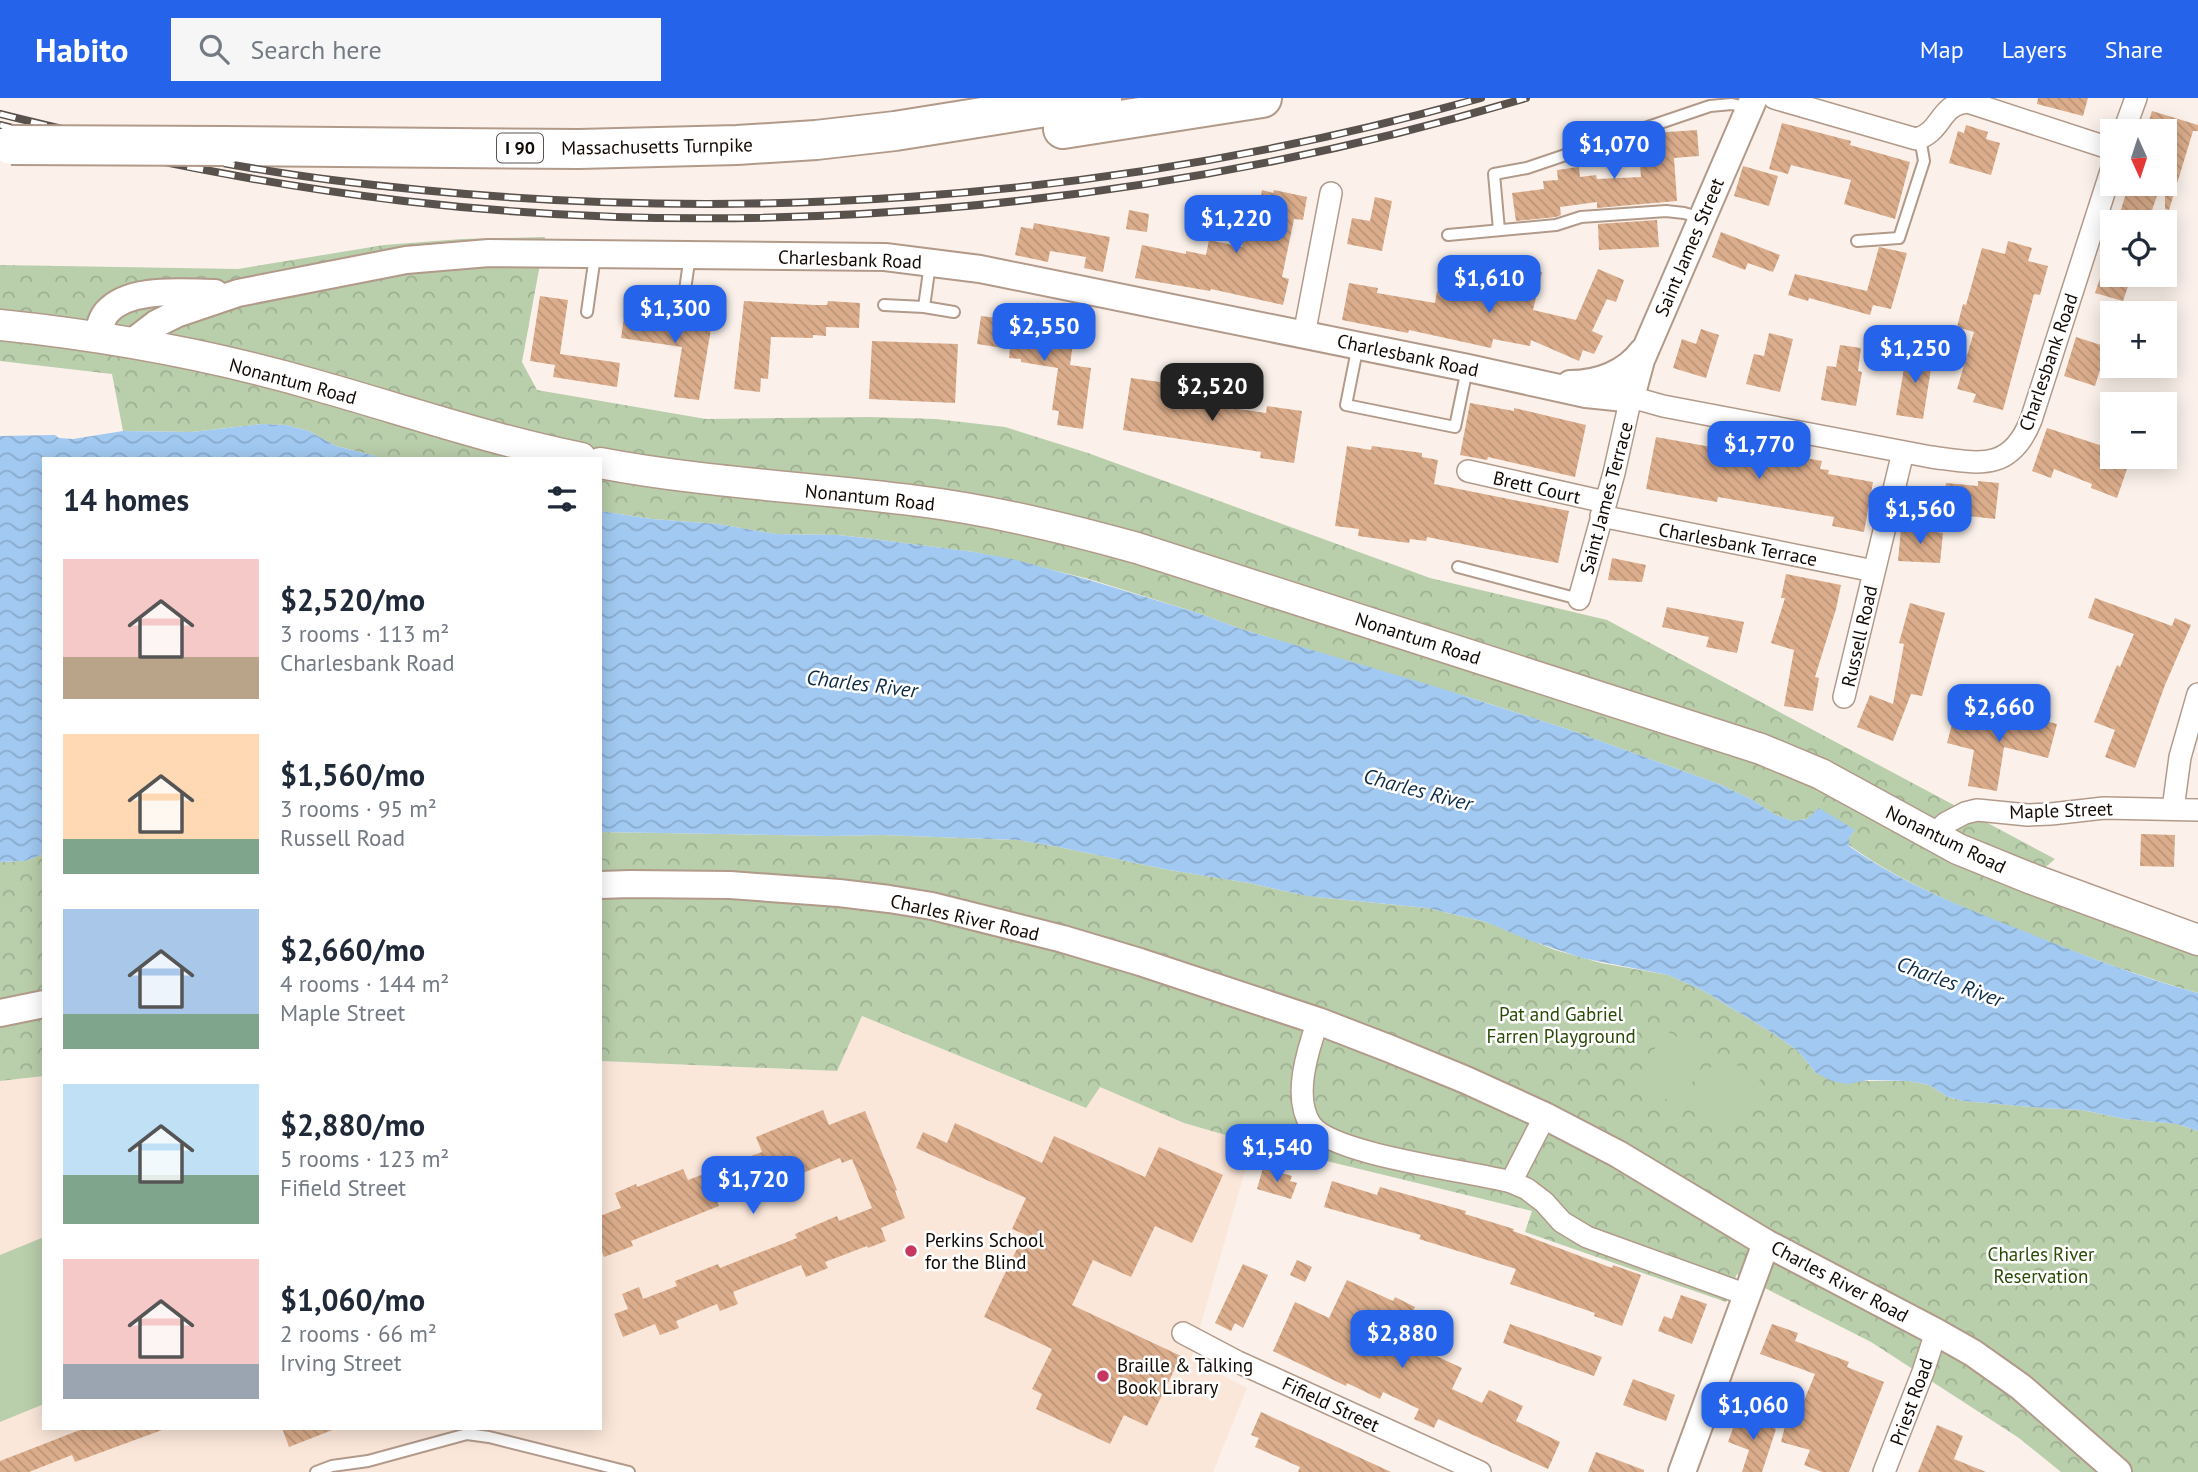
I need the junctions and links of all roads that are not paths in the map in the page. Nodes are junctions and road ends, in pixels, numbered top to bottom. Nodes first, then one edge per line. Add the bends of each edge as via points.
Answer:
1 (1101, 98) edge
2 (1262, 98) edge
3 (1773, 98) edge
4 (2136, 98) edge
5 (1751, 103) edge
6 (2128, 119) edge
7 (1920, 138) junction
8 (816, 140) junction
9 (5, 145) edge
10 (2100, 145) edge
11 (1331, 193) dead end
12 (2103, 196) edge
13 (1702, 218) junction
14 (1499, 230) junction
15 (1448, 234) dead end
16 (1857, 241) dead end
17 (596, 253) junction
18 (690, 255) junction
19 (930, 261) junction
20 (685, 290) dead end
21 (238, 293) junction
22 (884, 305) dead end
23 (924, 307) junction
24 (587, 312) dead end
25 (954, 312) dead end
26 (0, 325) edge
27 (1304, 334) junction
28 (97, 338) junction
29 (1648, 343) junction
30 (130, 344) junction
31 (1358, 345) junction
32 (1468, 368) junction
33 (1538, 382) junction
34 (1631, 397) junction
35 (1903, 452) junction
36 (577, 457) edge
37 (602, 463) edge
38 (1468, 471) dead end
39 (1603, 509) junction
40 (1458, 567) dead end
41 (1874, 571) junction
42 (1579, 599) joint
43 (2198, 694) edge
44 (1844, 697) dead end
45 (2173, 809) junction
46 (2198, 810) edge
47 (1932, 836) junction
48 (602, 885) edge
49 (2198, 940) edge
50 (42, 1004) edge
51 (0, 1013) edge
52 (1318, 1021) junction
53 (1545, 1116) junction
54 (1511, 1182) junction
55 (1766, 1243) junction
56 (1746, 1294) junction
57 (1936, 1332) junction
58 (1183, 1333) dead end
59 (316, 1472) edge
60 (629, 1472) edge
61 (1480, 1472) edge
62 (1682, 1472) edge
63 (1884, 1472) edge
64 (2118, 1472) edge

1 - 8 highway, Massachusetts Turnpike / I 90
2 - 8 highway via 952,144
3 - 7 street
4 - 6 street
5 - 13 street, Saint James Street
5 - 14 lane via 1710,106 1527,168 1494,174
7 - 10 street via 1933,130 1948,108 1968,102
7 - 16 lane via 1924,161 1899,239
8 - 9 highway, Massachusetts Turnpike / I 90, bridge via 619,149
11 - 27 street
12 - 35 street, Charlesbank Road via 2031,421 2016,447 1992,461
13 - 14 lane via 1665,211 1581,217 1556,225
13 - 29 street, Saint James Street
14 - 15 lane
17 - 18 street, Charlesbank Road
17 - 21 street, Charlesbank Road via 448,256 364,267
17 - 24 lane
18 - 19 street, Charlesbank Road
18 - 20 lane
19 - 23 lane
19 - 27 street, Charlesbank Road
21 - 28 street, Charlesbank Road via 161,293 129,298 106,314
21 - 30 street, Charlesbank Road via 166,319
22 - 23 lane
23 - 25 lane
26 - 28 main road, Nonantum Road
27 - 31 street, Charlesbank Road
28 - 30 main road, Nonantum Road
29 - 33 street, Charlesbank Road via 1633,362 1612,376 1575,384
29 - 34 street, Saint James Street
30 - 36 main road, Nonantum Road via 318,386 493,438
31 - 32 street, Charlesbank Road
31 - 32 lane via 1346,405 1441,425 1455,427
32 - 33 street, Charlesbank Road
33 - 34 street, Charlesbank Road via 1604,398
34 - 35 street, Charlesbank Road
34 - 39 street, Saint James Terrace
35 - 41 street, Russell Road
37 - 47 main road, Nonantum Road via 743,484 921,501 1009,516 1137,548 1750,746 1821,774
38 - 39 street, Brett Court
39 - 41 street, Charlesbank Terrace
39 - 42 street, Saint James Terrace
40 - 42 lane
41 - 44 street, Russell Road
43 - 45 street via 2180,757
45 - 46 street, Maple Street
45 - 47 street, Maple Street via 2104,808 2051,814 1977,810 1954,818
47 - 49 main road, Nonantum Road via 2032,879
48 - 52 street, Charles River Road via 730,885 932,906 1063,939
50 - 51 street
52 - 53 street, Charles River Road
52 - 54 street via 1303,1081 1303,1104 1311,1125 1331,1141 1361,1150
53 - 54 street
53 - 55 street, Charles River Road
54 - 56 street via 1527,1189 1562,1222 1587,1237
55 - 56 street
55 - 57 street, Charles River Road
56 - 62 street
57 - 63 street, Priest Road
57 - 64 street, Charles River Road via 2021,1387
58 - 61 street, Fifield Street
59 - 60 lane via 467,1434

